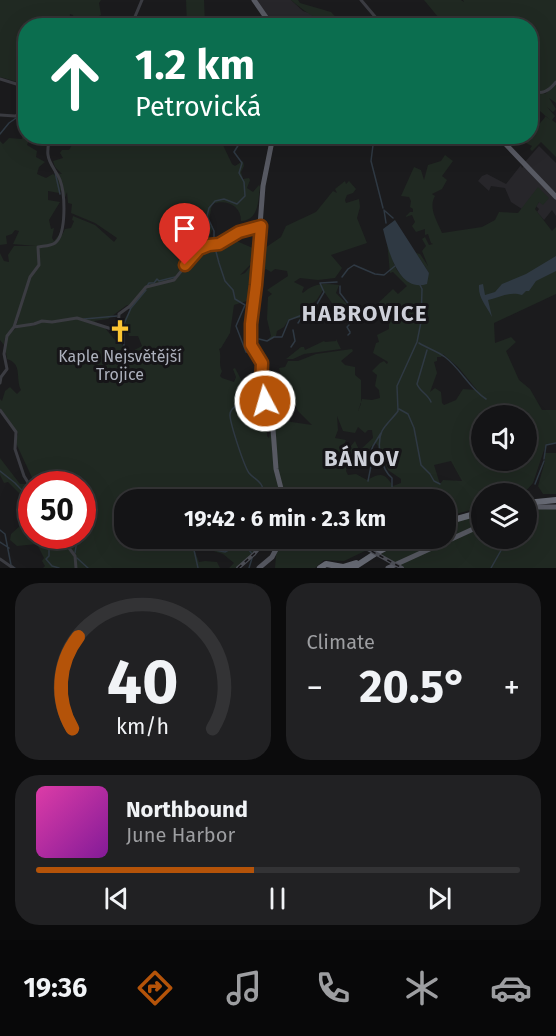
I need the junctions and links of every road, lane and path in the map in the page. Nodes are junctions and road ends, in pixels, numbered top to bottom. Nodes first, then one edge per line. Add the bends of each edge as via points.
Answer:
1 (142, 0) edge
2 (253, 0) edge
3 (360, 0) edge
4 (134, 18) edge
5 (265, 18) edge
6 (375, 18) edge
7 (0, 79) edge
8 (556, 82) edge
9 (18, 85) edge
10 (538, 93) edge
11 (0, 115) edge
12 (18, 115) edge
13 (49, 144) edge
14 (271, 144) edge
15 (506, 144) edge
16 (556, 197) edge
17 (261, 226) junction
18 (14, 327) junction
19 (0, 383) edge
20 (0, 410) edge
21 (22, 471) edge
22 (281, 489) edge
23 (537, 505) edge
24 (556, 507) edge
25 (471, 514) edge
26 (456, 518) edge
27 (471, 530) edge
28 (70, 549) edge
29 (277, 549) edge
30 (383, 549) edge
31 (0, 559) edge
32 (353, 566) edge
33 (13, 568) edge
34 (76, 568) edge
35 (259, 568) edge
36 (320, 568) edge
37 (388, 568) edge

1 - 4 street
2 - 5 main road
3 - 6 street
7 - 9 street
8 - 10 street via 547,91
11 - 12 street
13 - 18 street via 49,159 62,188 62,231 55,243 38,247 39,265 30,277
14 - 17 main road
15 - 16 main road
17 - 18 street via 206,246 196,252 174,280 146,287 119,314 119,331 77,318
17 - 22 main road via 251,345 262,363 261,385 273,429
18 - 19 street via 7,336 7,369
20 - 21 street via 16,432 15,449
23 - 24 main road
25 - 26 highway
27 - 37 main road
28 - 34 street
29 - 35 main road
30 - 32 highway
31 - 33 street
32 - 36 highway via 326,564

